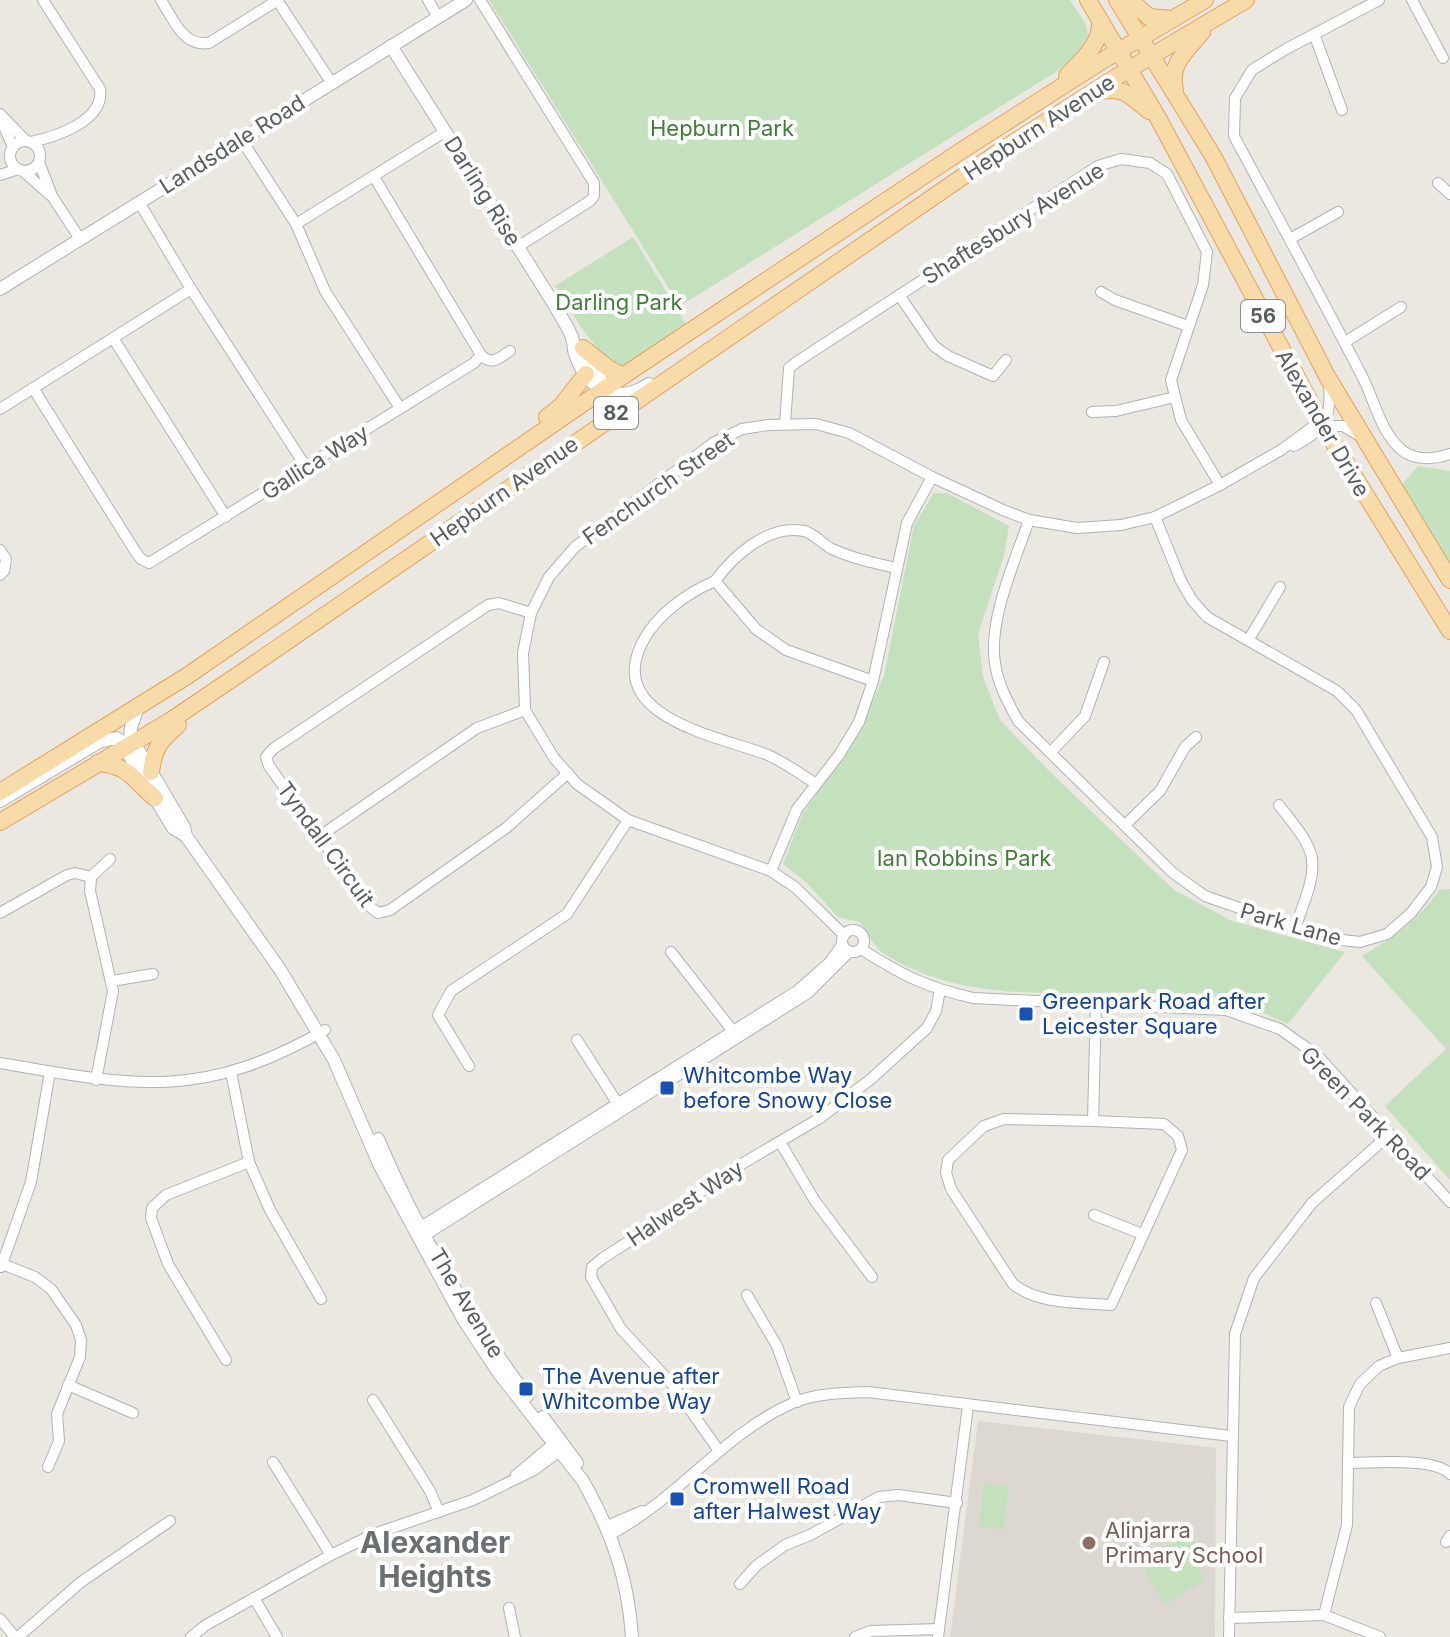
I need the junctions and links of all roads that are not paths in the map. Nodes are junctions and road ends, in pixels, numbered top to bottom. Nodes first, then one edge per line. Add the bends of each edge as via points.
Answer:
1 (43, 0) edge
2 (161, 0) edge
3 (278, 0) edge
4 (428, 0) edge
5 (466, 0) edge
6 (480, 0) edge
7 (1088, 0) edge
8 (1117, 0) edge
9 (1130, 0) edge
10 (1205, 0) edge
11 (1246, 0) edge
12 (1379, 0) edge
13 (1412, 0) edge
14 (438, 17) junction
15 (1172, 19) junction
16 (1100, 21) junction
17 (1210, 21) junction
18 (1314, 34) junction
19 (1140, 38) junction
20 (391, 46) junction
21 (1118, 51) junction
22 (1151, 56) junction
23 (1443, 58) dead end
24 (1129, 69) junction
25 (331, 82) junction
26 (1055, 90) junction
27 (1175, 92) junction
28 (1091, 93) junction
29 (1342, 110) dead end
30 (0, 115) edge
31 (1157, 116) junction
32 (67, 129) junction
33 (446, 131) junction
34 (241, 139) junction
35 (28, 141) junction
36 (12, 152) junction
37 (39, 160) junction
38 (0, 166) edge
39 (20, 170) junction
40 (0, 175) edge
41 (374, 177) junction
42 (1438, 183) dead end
43 (1450, 194) edge
44 (52, 196) junction
45 (139, 202) junction
46 (1338, 212) dead end
47 (296, 224) junction
48 (80, 239) junction
49 (1290, 239) junction
50 (1259, 245) junction
51 (519, 246) junction
52 (1233, 257) junction
53 (0, 289) edge
54 (191, 289) junction
55 (1101, 292) dead end
56 (899, 295) junction
57 (1401, 307) dead end
58 (1188, 326) junction
59 (743, 328) junction
60 (113, 338) junction
61 (578, 342) junction
62 (1345, 342) junction
63 (510, 351) dead end
64 (481, 355) junction
65 (1006, 360) dead end
66 (586, 374) junction
67 (623, 376) junction
68 (1328, 378) junction
69 (33, 388) junction
70 (604, 390) junction
71 (1175, 397) junction
72 (400, 408) junction
73 (0, 409) edge
74 (1092, 412) dead end
75 (604, 421) junction
76 (785, 423) junction
77 (1323, 426) junction
78 (1363, 438) junction
79 (1450, 454) edge
80 (306, 467) junction
81 (932, 477) junction
82 (472, 480) junction
83 (1220, 485) junction
84 (226, 517) junction
85 (1155, 517) junction
86 (1029, 520) junction
87 (0, 550) edge
88 (896, 568) junction
89 (2, 573) edge
90 (1450, 580) edge
91 (715, 581) junction
92 (1280, 587) dead end
93 (531, 613) junction
94 (1450, 631) edge
95 (1249, 639) junction
96 (257, 662) junction
97 (1104, 662) dead end
98 (873, 681) junction
99 (138, 707) junction
100 (525, 710) junction
101 (1196, 737) dead end
102 (130, 745) junction
103 (1051, 752) junction
104 (98, 763) junction
105 (151, 772) junction
106 (568, 773) junction
107 (815, 783) junction
108 (0, 792) edge
109 (155, 798) junction
110 (0, 801) edge
111 (1279, 805) dead end
112 (628, 820) junction
113 (0, 822) edge
114 (1125, 825) junction
115 (186, 836) junction
116 (320, 836) junction
117 (110, 859) dead end
118 (771, 871) junction
119 (91, 877) junction
120 (0, 913) edge
121 (1296, 926) junction
122 (845, 944) junction
123 (861, 949) junction
124 (671, 952) dead end
125 (153, 974) dead end
126 (112, 981) junction
127 (940, 990) junction
128 (1096, 1003) junction
129 (321, 1032) junction
130 (735, 1034) junction
131 (577, 1040) dead end
132 (0, 1063) edge
133 (469, 1066) dead end
134 (50, 1072) junction
135 (231, 1072) junction
136 (96, 1080) junction
137 (621, 1108) junction
138 (1093, 1121) junction
139 (1390, 1134) junction
140 (780, 1142) junction
141 (249, 1162) junction
142 (1450, 1202) edge
143 (1094, 1215) dead end
144 (420, 1233) junction
145 (1142, 1234) junction
146 (1, 1267) edge
147 (872, 1277) dead end
148 (747, 1295) dead end
149 (321, 1299) dead end
150 (1376, 1303) dead end
151 (1450, 1348) edge
152 (1398, 1358) junction
153 (226, 1360) dead end
154 (68, 1385) junction
155 (373, 1400) dead end
156 (797, 1402) junction
157 (968, 1406) junction
158 (133, 1413) dead end
159 (1231, 1436) junction
160 (559, 1445) junction
161 (719, 1451) junction
162 (273, 1462) dead end
163 (1349, 1463) junction
164 (48, 1467) dead end
165 (1450, 1474) edge
166 (957, 1503) junction
167 (439, 1512) junction
168 (170, 1521) dead end
169 (613, 1529) junction
170 (331, 1555) junction
171 (740, 1584) dead end
172 (254, 1598) junction
173 (509, 1608) dead end
174 (1324, 1615) junction
175 (1229, 1618) junction
176 (0, 1619) edge
177 (939, 1633) edge
178 (16, 1637) edge
179 (191, 1637) edge
180 (277, 1637) edge
181 (515, 1637) edge
182 (632, 1637) edge
183 (641, 1637) edge
184 (855, 1637) edge
185 (1229, 1637) edge
186 (1380, 1637) edge

1 - 32 street via 100,89 93,114
2 - 3 street via 184,37 203,44
3 - 25 street
4 - 14 street
5 - 14 street, Landsdale Road
6 - 51 street via 594,183 590,201
7 - 16 main road, Alexander Drive / 56
8 - 19 main road, Alexander Drive / 56
9 - 15 main road via 1149,17
10 - 15 main road, Hepburn Avenue / 82
11 - 17 main road, Hepburn Avenue / 82
12 - 18 street
13 - 23 street
14 - 20 street, Landsdale Road
15 - 19 main road, Hepburn Avenue / 82
16 - 21 main road, Alexander Drive / 56
16 - 26 main road via 1096,44
17 - 22 main road, Hepburn Avenue / 82
17 - 27 main road via 1175,65
18 - 29 street
18 - 49 street via 1252,70 1235,98 1234,136
19 - 21 main road, Hepburn Avenue / 82
19 - 22 main road, Alexander Drive / 56
20 - 25 street, Landsdale Road
20 - 33 street, Darling Rise
21 - 24 main road, Alexander Drive / 56
21 - 26 main road, Hepburn Avenue / 82
22 - 24 main road, Hepburn Avenue / 82
22 - 27 main road, Alexander Drive / 56
24 - 28 main road, Hepburn Avenue / 82
24 - 31 main road, Alexander Drive / 56
25 - 34 street, Landsdale Road
26 - 67 main road, Hepburn Avenue / 82
27 - 50 main road, Alexander Drive / 56
28 - 31 main road via 1125,91
28 - 59 main road, Hepburn Avenue / 82
30 - 35 street
30 - 36 street
31 - 52 main road, Alexander Drive / 56
32 - 35 street
32 - 37 street
33 - 41 street
33 - 51 street, Darling Rise
34 - 45 street, Landsdale Road
34 - 47 street
35 - 36 street
35 - 37 street via 38,148
36 - 38 street
36 - 39 street
37 - 39 street via 32,169
37 - 44 street
39 - 40 street
39 - 44 street
41 - 47 street
41 - 64 street
42 - 43 street
44 - 48 street
45 - 48 street, Landsdale Road
45 - 54 street
46 - 49 street
47 - 72 street via 325,291
48 - 53 street, Landsdale Road
49 - 62 street
50 - 52 main road via 1247,242
50 - 68 main road, Alexander Drive / 56
51 - 61 street, Darling Rise
52 - 77 main road, Alexander Drive / 56
54 - 60 street
54 - 80 street
55 - 58 street
56 - 58 street, Shaftesbury Avenue via 1098,166 1121,159 1150,163 1167,174 1207,252 1203,285
56 - 65 street via 934,346 948,356 993,376
56 - 76 street, Shaftesbury Avenue via 789,368
57 - 62 street
58 - 71 street, Shaftesbury Avenue via 1171,380
59 - 70 street via 716,338 629,395
59 - 75 main road, Hepburn Avenue / 82
60 - 69 street
60 - 84 street
61 - 66 street, Darling Rise via 575,353
61 - 67 main road
61 - 70 street, Darling Rise
62 - 79 street via 1389,436 1414,456 1435,459
63 - 64 street via 493,362
64 - 72 street, Gallica Way
66 - 70 street, Darling Rise
66 - 82 main road via 561,406
67 - 70 main road, Hepburn Avenue / 82
68 - 77 street via 1330,401
68 - 78 main road, Alexander Drive / 56
69 - 73 street
69 - 84 street, Gallica Way via 141,559 157,560
70 - 75 street, Darling Rise
70 - 82 main road, Hepburn Avenue / 82
71 - 74 street
71 - 83 street, Shaftesbury Avenue via 1181,420
72 - 80 street, Gallica Way
75 - 96 main road, Hepburn Avenue / 82
76 - 81 street, Fenchurch Street via 849,433
76 - 93 street, Fenchurch Street via 742,429 701,452 575,547 549,577
77 - 78 street via 1343,426
77 - 83 street, Fenchurch Street via 1314,426
77 - 94 main road, Alexander Drive / 56
78 - 90 main road, Alexander Drive / 56
80 - 84 street, Gallica Way
81 - 86 street, Fenchurch Street
81 - 88 street via 907,523
82 - 99 main road, Hepburn Avenue / 82
83 - 85 street, Fenchurch Street
85 - 86 street, Fenchurch Street via 1077,528
85 - 95 street, Park Lane via 1192,600 1207,617
86 - 103 street, Park Lane via 995,626 994,662 1018,721
87 - 89 street via 6,559
88 - 91 street via 854,558 806,531 782,531 728,563
88 - 98 street
91 - 98 street via 756,629 786,650
91 - 107 street via 653,625 635,657 636,687 656,711 771,757
92 - 95 street
93 - 100 street, Fenchurch Street via 523,653
93 - 116 street, Tyndall Circuit via 488,605 273,749 266,757 269,766
95 - 121 street, Park Lane via 1337,691 1356,710 1436,850 1431,887 1387,934 1360,942 1325,938
96 - 102 main road, Hepburn Avenue / 82
96 - 105 main road via 229,691 165,736 153,752
97 - 103 street via 1085,716
98 - 107 street via 859,722
99 - 102 street
99 - 108 main road, Hepburn Avenue / 82
100 - 106 street, Fenchurch Street
100 - 116 street via 477,728
101 - 114 street via 1160,791
102 - 104 main road, Hepburn Avenue / 82
102 - 105 street, The Avenue
102 - 109 street, The Avenue via 129,755
102 - 110 street via 116,738 99,742
103 - 114 street, Park Lane
104 - 109 main road via 126,770
104 - 113 main road, Hepburn Avenue / 82
105 - 115 street, The Avenue
106 - 112 street, Fenchurch Street
106 - 116 street, Tyndall Circuit via 506,828 390,910 378,913 369,906
107 - 118 street via 797,809
109 - 115 street, The Avenue via 173,828
111 - 121 street via 1312,859
112 - 118 street, Fenchurch Street
112 - 133 street via 567,914 451,991 438,1015
114 - 121 street, Park Lane via 1173,873 1205,896
115 - 129 street, The Avenue via 281,971 295,983
117 - 119 street
118 - 122 street, Fenchurch Street via 795,887
119 - 120 street via 67,875
119 - 126 street
122 - 123 street
122 - 123 street, Fenchurch Street via 850,931 860,933
122 - 130 street via 812,980
123 - 127 street, Green Park Road via 909,979
124 - 130 street
125 - 126 street
126 - 136 street
127 - 128 street, Green Park Road via 973,998
127 - 140 street, Halwest Way via 927,1028 871,1079
128 - 138 street
128 - 139 street, Green Park Road via 1226,1010 1280,1029 1318,1056
129 - 135 street
129 - 144 street, The Avenue
130 - 137 street
131 - 137 street
132 - 134 street
134 - 136 street
134 - 146 street via 31,1182
135 - 136 street via 165,1083
135 - 141 street
137 - 144 street
138 - 145 street via 1164,1124 1178,1136 1182,1150
138 - 145 street via 1004,1119 984,1126 948,1160 951,1189 1013,1284 1041,1299 1111,1305
139 - 142 street, Green Park Road
139 - 159 street via 1312,1203 1254,1278 1235,1334
140 - 147 street via 815,1201
140 - 161 street, Halwest Way via 716,1179 592,1267 591,1277 621,1329 672,1384
141 - 149 street
141 - 153 street via 166,1195 152,1208 172,1271
143 - 145 street
144 - 160 street, The Avenue via 484,1338
146 - 154 street via 35,1277 51,1289 76,1325 80,1357
148 - 156 street via 777,1346
150 - 152 street
151 - 152 street
152 - 163 street via 1379,1366 1360,1384 1349,1407
154 - 158 street
154 - 164 street via 57,1414 59,1441
155 - 167 street
156 - 157 street via 868,1392
156 - 161 street
157 - 159 street
157 - 166 street
159 - 175 street
160 - 167 street via 534,1470
160 - 169 street, The Avenue via 597,1490
161 - 169 street via 690,1479
162 - 170 street
163 - 165 street via 1432,1464
163 - 174 street via 1347,1525
166 - 171 street via 879,1497 785,1545
166 - 177 street
167 - 170 street
168 - 178 street via 81,1582
169 - 182 street, The Avenue
169 - 183 street, The Avenue via 632,1575
170 - 172 street
172 - 179 street
172 - 180 street
173 - 181 street
174 - 175 street
174 - 186 street
175 - 185 street
176 - 178 street
177 - 184 street via 871,1631

